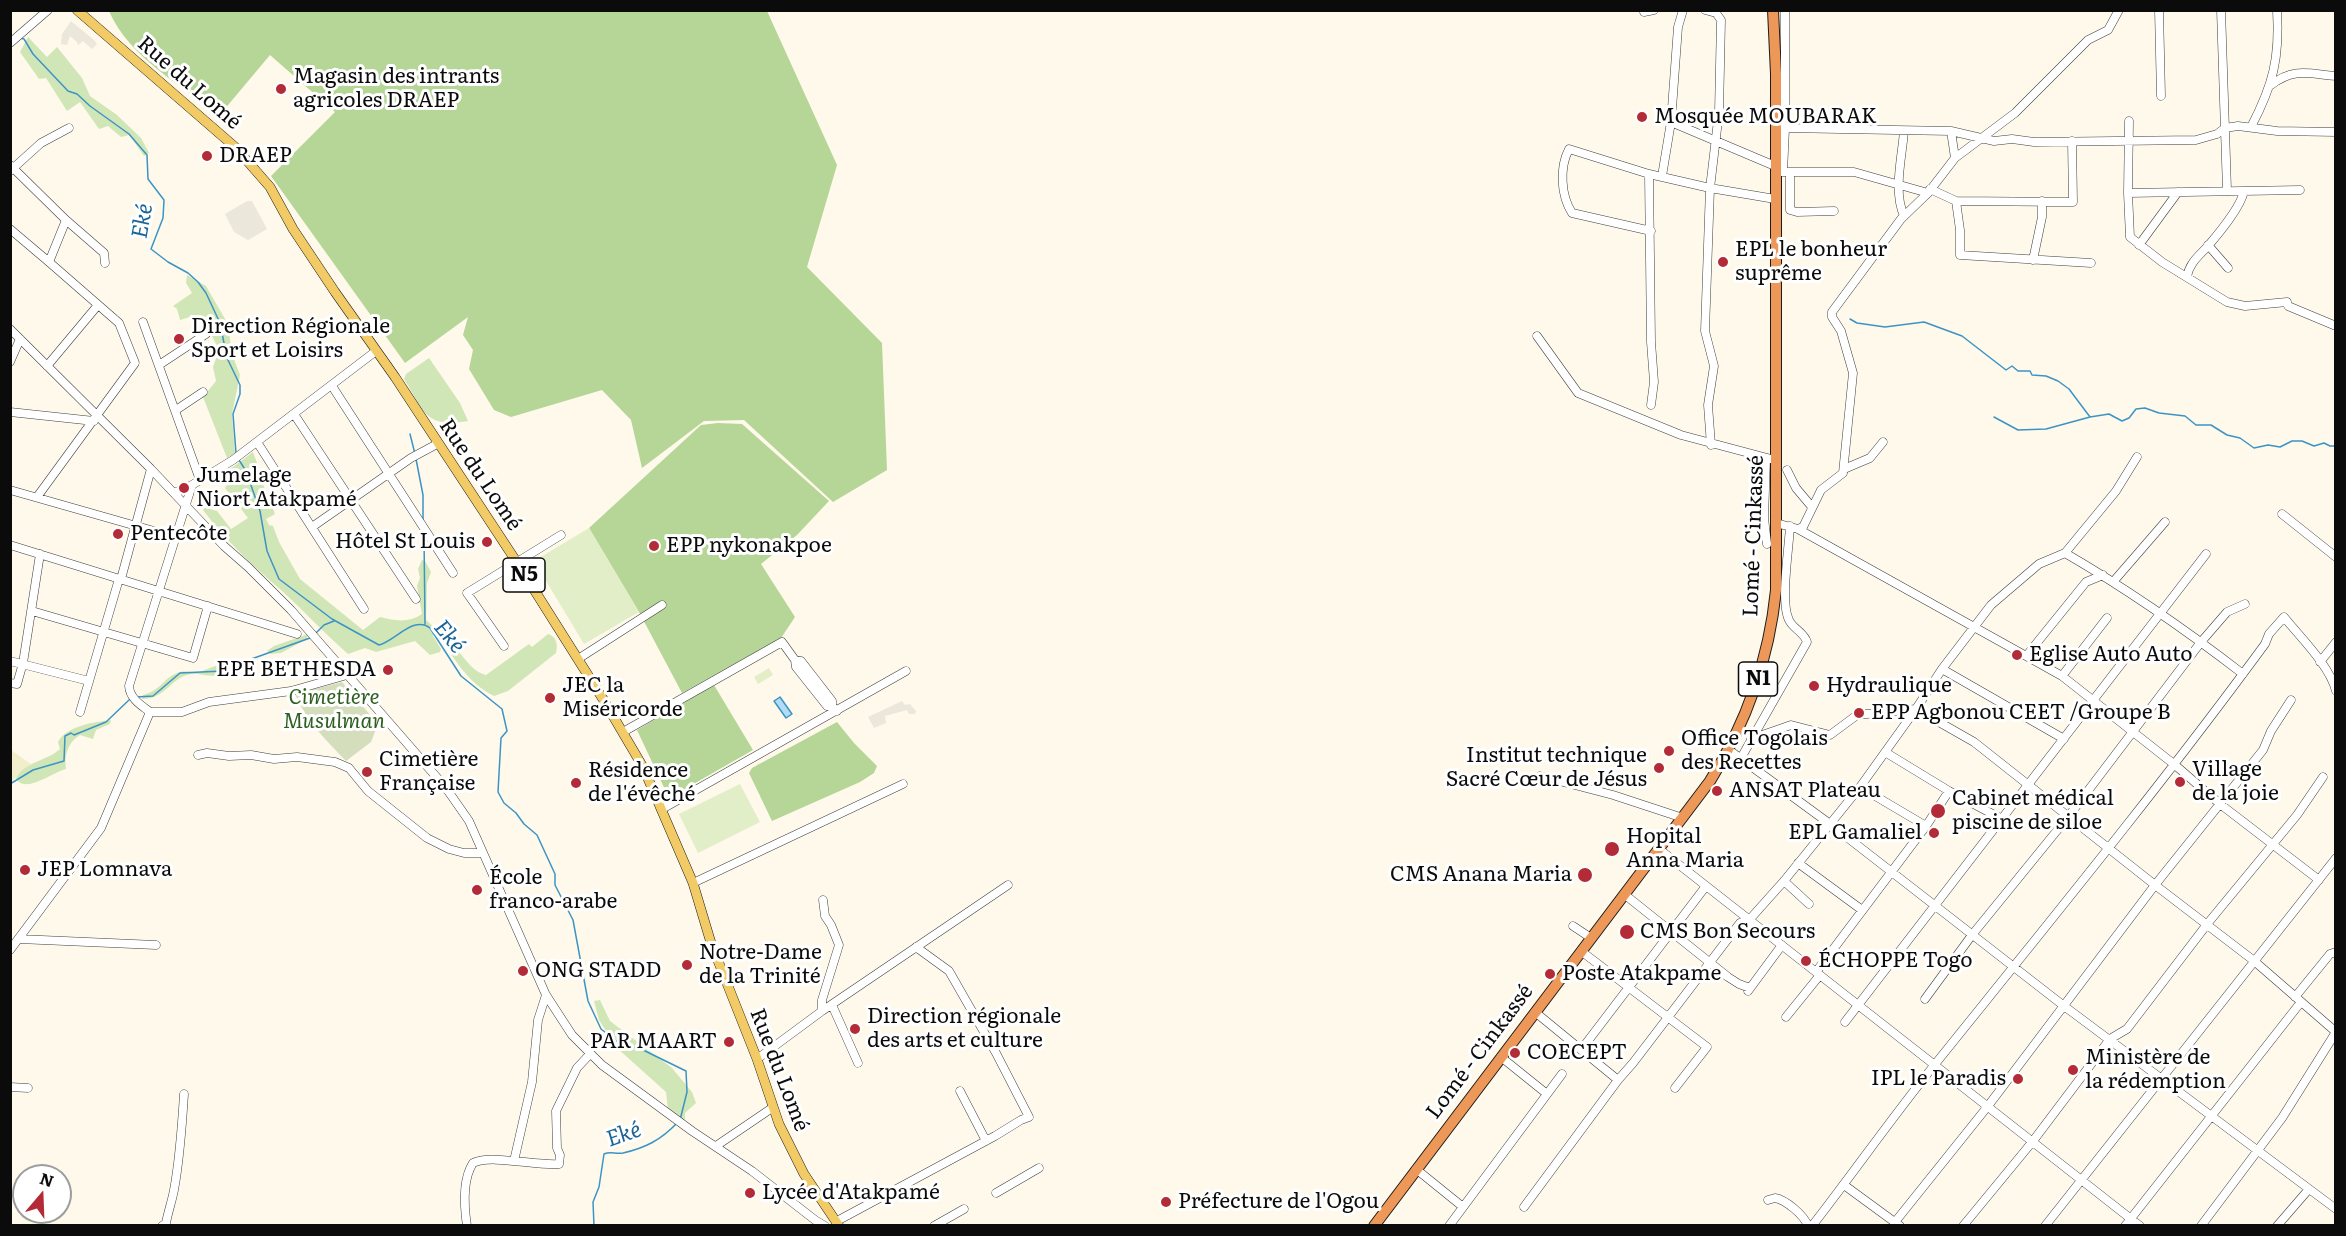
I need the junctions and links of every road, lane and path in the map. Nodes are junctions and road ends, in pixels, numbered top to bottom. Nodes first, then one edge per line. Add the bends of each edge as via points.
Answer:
1 (48, 10) edge
2 (77, 10) edge
3 (1654, 10) edge
4 (1683, 10) edge
5 (1705, 10) edge
6 (1773, 10) edge
7 (1785, 10) edge
8 (2159, 10) edge
9 (2221, 10) edge
10 (2277, 10) edge
11 (2117, 11) edge
12 (1644, 12) dead end
13 (16, 39) edge
14 (1781, 76) junction
15 (2336, 76) edge
16 (2271, 85) junction
17 (2161, 96) dead end
18 (2129, 121) dead end
19 (1671, 122) junction
20 (2251, 127) junction
21 (69, 128) dead end
22 (1785, 128) junction
23 (2225, 128) junction
24 (1904, 131) junction
25 (1951, 131) junction
26 (2336, 132) edge
27 (1981, 139) junction
28 (2072, 141) junction
29 (2130, 141) junction
30 (1716, 142) junction
31 (1954, 158) junction
32 (11, 168) edge
33 (1781, 170) junction
34 (1649, 174) junction
35 (1662, 176) junction
36 (1899, 186) junction
37 (1710, 188) junction
38 (2227, 190) junction
39 (2300, 190) dead end
40 (1929, 191) junction
41 (2244, 191) junction
42 (2178, 192) junction
43 (2128, 193) junction
44 (1775, 199) junction
45 (1956, 201) junction
46 (2042, 201) junction
47 (1834, 211) dead end
48 (1904, 216) junction
49 (66, 220) junction
50 (10, 229) edge
51 (1651, 231) junction
52 (2139, 245) junction
53 (2208, 245) junction
54 (2033, 260) junction
55 (49, 262) junction
56 (105, 263) dead end
57 (2091, 263) dead end
58 (2228, 267) dead end
59 (2187, 276) junction
60 (98, 305) junction
61 (143, 322) dead end
62 (2336, 326) edge
63 (10, 329) edge
64 (206, 334) dead end
65 (1537, 336) dead end
66 (20, 339) junction
67 (376, 351) junction
68 (10, 362) edge
69 (159, 365) junction
70 (47, 366) junction
71 (332, 386) junction
72 (203, 392) dead end
73 (1651, 405) dead end
74 (176, 410) junction
75 (10, 412) edge
76 (294, 414) junction
77 (95, 419) junction
78 (257, 442) junction
79 (1883, 442) dead end
80 (437, 444) junction
81 (1711, 445) junction
82 (2137, 456) dead end
83 (1771, 460) junction
84 (151, 469) junction
85 (1844, 469) junction
86 (1787, 470) dead end
87 (389, 473) junction
88 (200, 480) junction
89 (192, 485) junction
90 (10, 490) edge
91 (174, 493) junction
92 (37, 497) junction
93 (351, 500) junction
94 (186, 506) junction
95 (1812, 507) junction
96 (2282, 514) dead end
97 (2165, 522) dead end
98 (1776, 523) junction
99 (135, 525) junction
100 (312, 527) junction
101 (1794, 528) junction
102 (561, 535) dead end
103 (175, 537) junction
104 (1767, 544) dead end
105 (10, 545) edge
106 (2065, 553) junction
107 (40, 554) junction
108 (2206, 554) dead end
109 (2336, 557) edge
110 (516, 561) junction
111 (453, 573) dead end
112 (2103, 575) junction
113 (120, 579) junction
114 (2113, 582) junction
115 (159, 591) junction
116 (416, 599) dead end
117 (2245, 604) dead end
118 (662, 605) dead end
119 (208, 606) junction
120 (364, 609) dead end
121 (32, 611) junction
122 (2160, 614) junction
123 (2107, 618) dead end
124 (1975, 626) junction
125 (104, 631) junction
126 (297, 634) dead end
127 (142, 642) junction
128 (2202, 642) junction
129 (2336, 642) edge
130 (504, 646) dead end
131 (2027, 655) junction
132 (578, 660) junction
133 (10, 661) edge
134 (2320, 662) junction
135 (23, 663) junction
136 (1942, 669) junction
137 (906, 671) dead end
138 (2243, 674) junction
139 (347, 675) junction
140 (2062, 676) junction
141 (89, 681) junction
142 (2334, 681) edge
143 (10, 683) edge
144 (2336, 691) edge
145 (2094, 700) junction
146 (2291, 700) dead end
147 (834, 708) junction
148 (1916, 709) junction
149 (80, 712) dead end
150 (150, 712) junction
151 (623, 732) junction
152 (2132, 732) junction
153 (1751, 739) junction
154 (2064, 739) junction
155 (1729, 750) junction
156 (1885, 752) junction
157 (198, 755) dead end
158 (1741, 758) junction
159 (2175, 765) junction
160 (1540, 776) dead end
161 (2323, 777) dead end
162 (903, 784) dead end
163 (2029, 784) junction
164 (1860, 787) junction
165 (1949, 791) junction
166 (2220, 804) junction
167 (662, 809) junction
168 (2068, 817) junction
169 (1683, 818) junction
170 (2002, 819) junction
171 (1830, 824) junction
172 (1926, 826) junction
173 (2273, 845) junction
174 (2107, 848) junction
175 (1659, 849) junction
176 (483, 853) junction
177 (2336, 858) edge
178 (1798, 862) junction
179 (1892, 871) junction
180 (2319, 880) junction
181 (1784, 881) junction
182 (693, 883) junction
183 (1008, 885) dead end
184 (2155, 885) junction
185 (1706, 886) junction
186 (1624, 894) junction
187 (823, 900) dead end
188 (1809, 904) dead end
189 (1934, 905) junction
190 (1862, 910) junction
191 (1750, 920) junction
192 (2208, 923) junction
193 (1574, 926) dead end
194 (1672, 931) junction
195 (1972, 934) junction
196 (1591, 938) junction
197 (19, 939) junction
198 (156, 945) dead end
199 (1782, 945) junction
200 (916, 947) junction
201 (10, 950) edge
202 (1581, 951) junction
203 (2336, 952) edge
204 (2253, 960) junction
205 (1710, 963) junction
206 (2015, 967) junction
207 (1818, 973) junction
208 (1629, 988) junction
209 (546, 995) junction
210 (1925, 999) dead end
211 (2298, 1000) junction
212 (832, 1005) junction
213 (1858, 1005) junction
214 (2064, 1006) junction
215 (822, 1011) junction
216 (1535, 1012) junction
217 (1786, 1017) dead end
218 (1667, 1018) junction
219 (1845, 1022) dead end
220 (2336, 1032) edge
221 (2110, 1040) junction
222 (1581, 1050) junction
223 (590, 1054) junction
224 (1501, 1057) junction
225 (757, 1059) junction
226 (858, 1063) dead end
227 (1935, 1065) junction
228 (1562, 1074) dead end
229 (2162, 1077) junction
230 (1618, 1080) junction
231 (10, 1087) edge
232 (28, 1088) dead end
233 (1675, 1088) dead end
234 (960, 1091) dead end
235 (184, 1094) dead end
236 (1547, 1094) junction
237 (1988, 1106) junction
238 (772, 1108) junction
239 (2212, 1115) junction
240 (986, 1141) junction
241 (2033, 1142) junction
242 (716, 1146) junction
243 (2258, 1150) junction
244 (514, 1161) junction
245 (1039, 1168) dead end
246 (1416, 1169) junction
247 (2080, 1179) junction
248 (1844, 1185) junction
249 (2309, 1189) junction
250 (996, 1193) dead end
251 (1768, 1200) dead end
252 (1463, 1207) junction
253 (1524, 1207) dead end
254 (964, 1209) dead end
255 (2336, 1209) edge
256 (2130, 1218) junction
257 (838, 1223) edge
258 (1377, 1224) edge
259 (1897, 1224) edge
260 (162, 1226) edge
261 (466, 1226) edge
262 (825, 1226) edge
263 (934, 1226) edge
264 (1449, 1226) edge
265 (1810, 1226) edge
266 (1963, 1226) edge
267 (2045, 1226) edge
268 (2125, 1226) edge
269 (2140, 1226) edge
270 (2201, 1226) edge
271 (2277, 1226) edge

1 - 13 street
2 - 67 main road, Rue du Lomé / N5 via 247,159 270,187 293,229
3 - 12 street
4 - 19 street via 1678,27
5 - 30 street via 1716,13 1721,20
6 - 14 highway, Lomé - Cinkassé / N1
7 - 14 street
8 - 17 street
9 - 23 street
10 - 16 street via 2278,43
11 - 27 street via 2108,30 2088,40 2015,113
14 - 22 street
14 - 33 highway, Lomé - Cinkassé / N1
15 - 16 street via 2292,73
16 - 20 street
18 - 29 street
19 - 30 street
19 - 35 street
20 - 23 street
20 - 26 street
21 - 32 street via 41,143
22 - 24 street
22 - 33 street
23 - 29 street via 2202,140
23 - 38 street
24 - 25 street
24 - 36 street
25 - 27 street
25 - 31 street
27 - 28 street
27 - 31 street
28 - 29 street
28 - 46 street via 2073,202
29 - 43 street
30 - 33 street
30 - 37 street
31 - 40 street
32 - 49 street
33 - 36 street via 1854,172
33 - 44 highway, Lomé - Cinkassé / N1
33 - 47 street via 1790,210
34 - 35 street
34 - 51 street
34 - 51 street via 1569,149 1563,159 1565,202 1572,213
35 - 37 street
36 - 40 street
36 - 48 street
37 - 44 street
37 - 81 street via 1705,331 1714,366 1708,405
38 - 41 street
38 - 42 street
39 - 41 street
40 - 45 street
40 - 48 street
41 - 53 street
42 - 43 street
42 - 52 street
43 - 52 street via 2130,237
44 - 83 highway, Lomé - Cinkassé / N1
45 - 46 street
45 - 54 street via 1960,255
46 - 54 street
48 - 85 street via 1832,312 1844,338 1853,377
49 - 55 street
49 - 56 street via 104,253
50 - 55 street
51 - 73 street
52 - 59 street
53 - 58 street
53 - 59 street via 2191,264
54 - 57 street
55 - 60 street
59 - 62 street via 2227,302 2245,306 2287,302 2296,310
60 - 70 street
60 - 77 street via 119,323 135,363
61 - 69 street
63 - 66 street
64 - 69 street
65 - 81 street via 1578,393
66 - 68 street
66 - 70 street
67 - 71 street
67 - 80 main road, Rue du Lomé / N5
69 - 74 street
70 - 77 street
71 - 76 street
71 - 87 street
72 - 74 street
74 - 88 street
75 - 77 street
76 - 78 street
76 - 93 street
77 - 84 street
77 - 92 street
78 - 88 street
78 - 100 street
79 - 85 street via 1869,458
80 - 87 street
80 - 110 main road, Rue du Lomé / N5
81 - 83 street
82 - 106 street via 2116,491
83 - 98 highway, Lomé - Cinkassé / N1
83 - 104 street via 1764,518
84 - 91 street
84 - 99 street
85 - 95 street via 1821,490
86 - 95 street
87 - 93 street
87 - 111 street
88 - 89 street
89 - 91 street
89 - 94 street
90 - 92 street
91 - 94 street
92 - 99 street
93 - 100 street
93 - 116 street
94 - 103 street
94 - 139 street via 314,635
95 - 101 street via 1803,527
96 - 109 street
97 - 114 street
98 - 101 street
98 - 155 highway, Lomé - Cinkassé / N1 via 1776,590 1767,645 1747,712
99 - 103 street
99 - 113 street
100 - 120 street
101 - 124 street
101 - 153 street via 1785,607 1790,623 1805,635 1807,642
102 - 110 street
103 - 115 street
105 - 107 street
106 - 112 street
106 - 124 street via 2039,564 1991,605
107 - 113 street
107 - 121 street
108 - 122 street
110 - 130 street via 467,592
110 - 132 main road, Rue du Lomé / N5
112 - 114 street
112 - 131 street via 2086,582
113 - 115 street
113 - 125 street
114 - 122 street
115 - 119 street
115 - 127 street
117 - 128 street via 2227,612
118 - 132 street
119 - 126 street
119 - 127 street via 193,658
121 - 125 street
121 - 135 street
122 - 128 street
122 - 145 street
123 - 140 street
124 - 131 street
124 - 136 street
125 - 127 street
125 - 141 street
127 - 150 street via 129,687 134,700
128 - 138 street
128 - 152 street
129 - 134 street
131 - 140 street
132 - 151 main road, Rue du Lomé / N5
133 - 135 street
134 - 138 street via 2284,617
134 - 142 street
135 - 141 street
135 - 143 street via 17,684
136 - 148 street
136 - 154 street
137 - 147 street
138 - 159 street
139 - 150 street via 291,691 209,702 182,712
139 - 176 street via 446,788
140 - 145 street
141 - 149 street
142 - 144 street
145 - 152 street
145 - 154 street
146 - 166 street via 2263,750
147 - 151 street via 801,661 795,660 782,642
147 - 167 street
148 - 153 street via 1857,715 1830,735 1791,726
148 - 156 street
148 - 163 street via 1974,742
150 - 197 street via 101,828
151 - 167 main road, Rue du Lomé / N5
152 - 159 street
152 - 168 street
153 - 158 street
154 - 163 street
155 - 158 street
155 - 169 highway, Lomé - Cinkassé / N1
156 - 164 street
156 - 165 street
157 - 176 street via 297,757 335,762 349,768 377,799 427,838 449,849
158 - 171 street
159 - 166 street
159 - 174 street
160 - 169 street
161 - 173 street
162 - 182 street
163 - 168 street
163 - 170 street
164 - 171 street
164 - 172 street
165 - 170 street
165 - 172 street
166 - 173 street
166 - 184 street
167 - 182 main road, Rue du Lomé / N5
168 - 174 street
168 - 195 street
169 - 175 highway, Lomé - Cinkassé / N1
170 - 189 street
171 - 178 street
171 - 179 street
172 - 179 street
173 - 180 street
173 - 192 street
174 - 184 street
174 - 206 street
175 - 185 street
175 - 186 highway, Lomé - Cinkassé / N1
176 - 209 street
177 - 180 street
178 - 181 street
178 - 190 street
179 - 189 street
179 - 190 street
180 - 204 street
181 - 188 street
181 - 191 street
182 - 225 main road, Rue du Lomé / N5 via 711,943
183 - 200 street
184 - 192 street
184 - 214 street
185 - 191 street
185 - 194 street
186 - 194 street
186 - 196 highway, Lomé - Cinkassé / N1
187 - 215 street via 825,916 839,945
189 - 195 street
189 - 213 street
190 - 207 street
191 - 199 street
191 - 205 street via 1740,923
192 - 204 street
192 - 221 street via 2127,1029
193 - 196 street
194 - 205 street
194 - 208 street
195 - 206 street
195 - 210 street
196 - 202 highway, Lomé - Cinkassé / N1
197 - 198 street
197 - 201 street
199 - 205 street via 1749,989
199 - 207 street
200 - 212 street
200 - 240 street via 949,971 1029,1117
202 - 208 street
202 - 216 highway, Lomé - Cinkassé / N1
203 - 211 street via 2330,954
204 - 211 street
204 - 229 street
205 - 218 street
206 - 214 street
206 - 227 street
207 - 213 street
207 - 217 street
208 - 218 street
208 - 222 street
209 - 223 street via 564,1025
209 - 244 street via 538,1020 532,1082
211 - 220 street
211 - 239 street
212 - 215 street
212 - 226 street
213 - 219 street
213 - 227 street
214 - 221 street
214 - 237 street
215 - 225 street
216 - 222 street
216 - 224 highway, Lomé - Cinkassé / N1
218 - 230 street
218 - 233 street via 1707,1047
220 - 243 street
221 - 229 street
221 - 241 street
222 - 230 street
223 - 242 street
223 - 244 street via 577,1068 556,1111 559,1164
224 - 236 street
224 - 246 highway, Lomé - Cinkassé / N1
225 - 238 main road, Rue du Lomé / N5
227 - 237 street
227 - 248 street
228 - 236 street
229 - 239 street
229 - 247 street
230 - 253 street
231 - 232 street
234 - 240 street
235 - 260 street via 174,1190
236 - 252 street
237 - 241 street
237 - 259 street
238 - 242 street
238 - 257 main road, Rue du Lomé / N5 via 804,1174
239 - 243 street
239 - 256 street
240 - 257 street
241 - 247 street
241 - 266 street
242 - 262 street
243 - 249 street
243 - 270 street
244 - 261 street via 476,1161 470,1166 464,1205
245 - 250 street
246 - 252 street
246 - 258 highway, Lomé - Cinkassé / N1
247 - 256 street
247 - 267 street
248 - 259 street
248 - 265 street
249 - 255 street
249 - 271 street
251 - 265 street via 1775,1198 1790,1204
252 - 264 street
254 - 263 street
256 - 268 street
256 - 269 street

